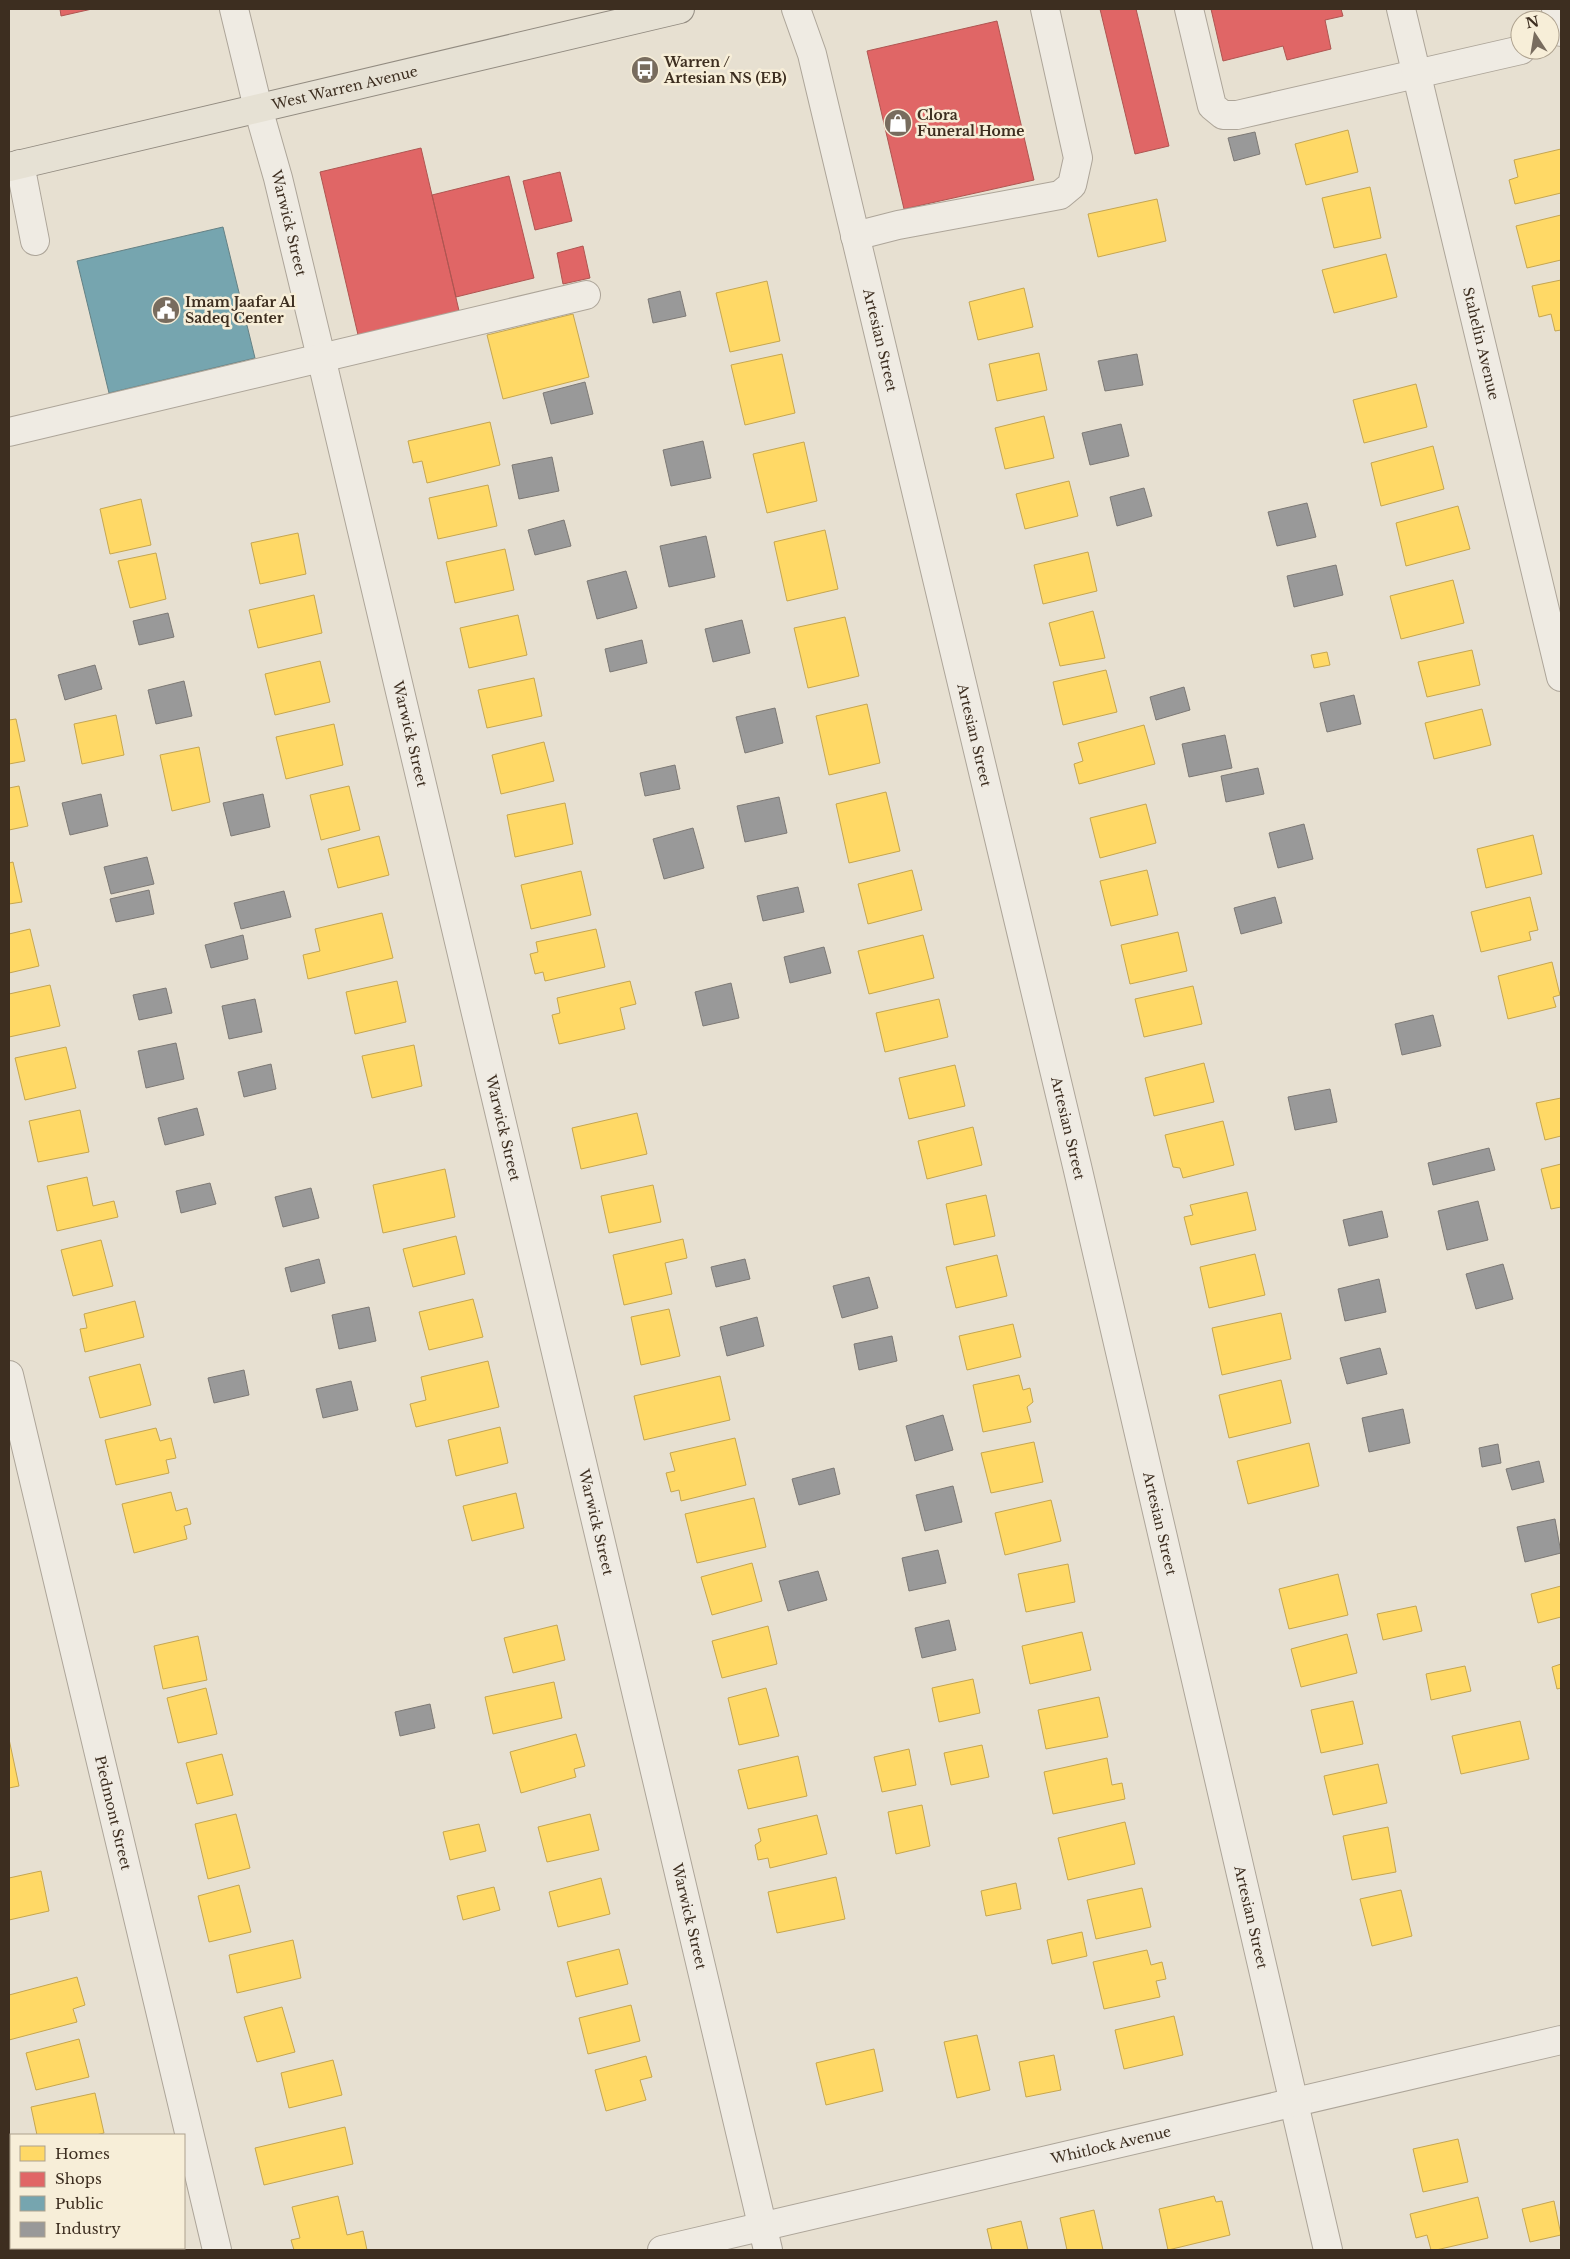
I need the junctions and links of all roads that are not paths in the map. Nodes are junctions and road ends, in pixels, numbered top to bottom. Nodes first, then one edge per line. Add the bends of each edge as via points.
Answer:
1 (234, 9) edge
2 (680, 9) edge
3 (796, 9) edge
4 (1045, 9) edge
5 (1189, 9) edge
6 (1401, 9) edge
7 (1556, 9) edge
8 (1561, 32) edge
9 (1510, 52) edge
10 (1417, 74) junction
11 (258, 108) junction
12 (14, 165) edge
13 (855, 236) junction
14 (35, 240) dead end
15 (586, 295) dead end
16 (321, 357) junction
17 (9, 432) edge
18 (1561, 677) edge
19 (9, 1375) edge
20 (1561, 2040) edge
21 (1293, 2102) junction
22 (765, 2238) edge
23 (217, 2250) edge
24 (662, 2250) edge
25 (1328, 2250) edge

1 - 11 street, Warwick Street
2 - 11 main road, West Warren Avenue
3 - 13 street, Artesian Street via 812,54
4 - 13 street via 1078,158 1072,185 1060,195
5 - 10 street via 1212,106 1223,115 1237,115
6 - 10 street, Stahelin Avenue
7 - 8 street
9 - 10 street
10 - 18 street, Stahelin Avenue
11 - 12 main road, West Warren Avenue
11 - 16 street, Warwick Street
12 - 14 street
13 - 21 street, Artesian Street via 1074,1156
15 - 16 street
16 - 17 street via 68,411
16 - 22 street, Warwick Street
19 - 23 street, Piedmont Street
20 - 21 street, Whitlock Avenue
21 - 22 street, Whitlock Avenue
21 - 25 street, Artesian Street
22 - 24 street, Whitlock Avenue

